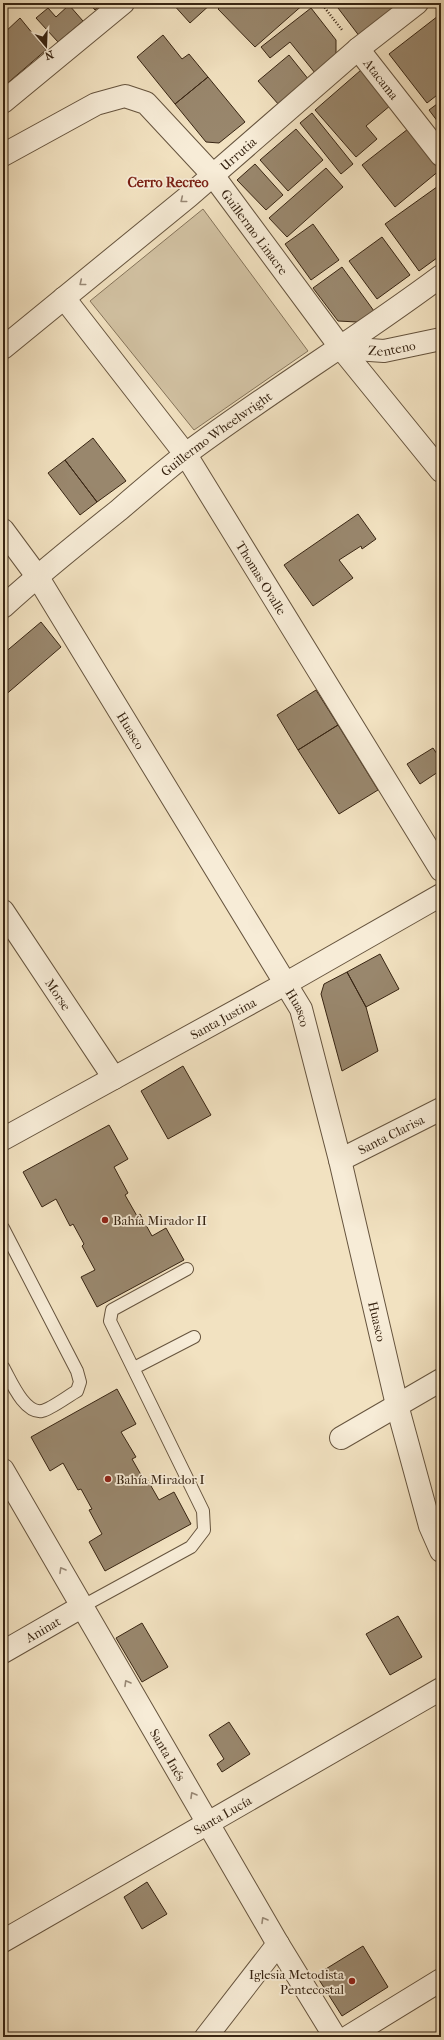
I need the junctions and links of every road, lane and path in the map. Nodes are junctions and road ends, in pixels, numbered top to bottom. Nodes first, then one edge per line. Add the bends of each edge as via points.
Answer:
1 (123, 3) edge
2 (321, 3) edge
3 (417, 3) edge
4 (358, 49) junction
5 (3, 102) edge
6 (3, 155) edge
7 (441, 155) edge
8 (212, 174) junction
9 (441, 276) edge
10 (64, 298) junction
11 (441, 339) edge
12 (3, 348) edge
13 (341, 348) junction
14 (186, 455) junction
15 (441, 471) edge
16 (3, 530) edge
17 (37, 576) junction
18 (3, 607) edge
19 (441, 870) edge
20 (441, 895) edge
21 (3, 911) edge
22 (285, 984) junction
23 (114, 1078) junction
24 (441, 1109) edge
25 (3, 1139) edge
26 (340, 1160) junction
27 (3, 1228) edge
28 (187, 1269) dead end
29 (194, 1337) dead end
30 (3, 1367) edge
31 (134, 1368) junction
32 (441, 1380) edge
33 (7, 1382) edge
34 (397, 1405) junction
35 (341, 1438) dead end
36 (3, 1470) edge
37 (441, 1551) edge
38 (83, 1606) junction
39 (3, 1652) edge
40 (441, 1689) edge
41 (209, 1823) junction
42 (3, 1941) edge
43 (278, 1944) junction
44 (441, 1980) edge
45 (206, 2037) edge
46 (336, 2037) edge
47 (348, 2037) edge

1 - 5 street
2 - 4 path, Atacama
3 - 4 street, Urrutia
4 - 7 street, Atacama
4 - 8 street, Urrutia
6 - 8 street, Guillermo Linacre via 96,104 125,96 146,103
8 -> 10 street, Urrutia
8 - 13 street, Guillermo Linacre
9 - 13 street, Guillermo Wheelwright
10 - 12 street, Urrutia
10 - 14 street, Thomas Ovalle
11 - 13 street, Zenteno via 384,351
13 - 14 street, Guillermo Wheelwright via 305,370
13 - 15 street, Guillermo Linacre
14 - 17 street, Guillermo Wheelwright
14 - 19 street, Thomas Ovalle
16 - 17 street, Huasco
17 - 18 street, Guillermo Wheelwright
17 - 22 street, Huasco
20 - 22 street, Santa Justina
21 - 23 street, Morse
22 - 23 street, Santa Justina
22 - 26 street, Huasco via 301,1009
23 - 25 street, Santa Justina
24 - 26 street, Santa Clarisa
26 - 34 street, Huasco
27 - 33 lane via 77,1371 80,1382 77,1391 41,1411 32,1409 24,1403
28 - 31 lane via 112,1310 110,1321
29 - 31 lane
30 - 33 lane
31 - 38 lane via 203,1511 204,1530 191,1547
32 - 34 street
34 - 35 street
34 - 37 street, Huasco via 430,1526
38 -> 36 street, Santa Inés
38 - 39 street, Aninat
41 -> 38 street, Santa Inés
40 - 41 street, Santa Lucía
41 - 42 street, Santa Lucía
43 -> 41 street, Santa Inés
43 - 45 street
43 - 46 street, Santa Inés
44 - 47 street

